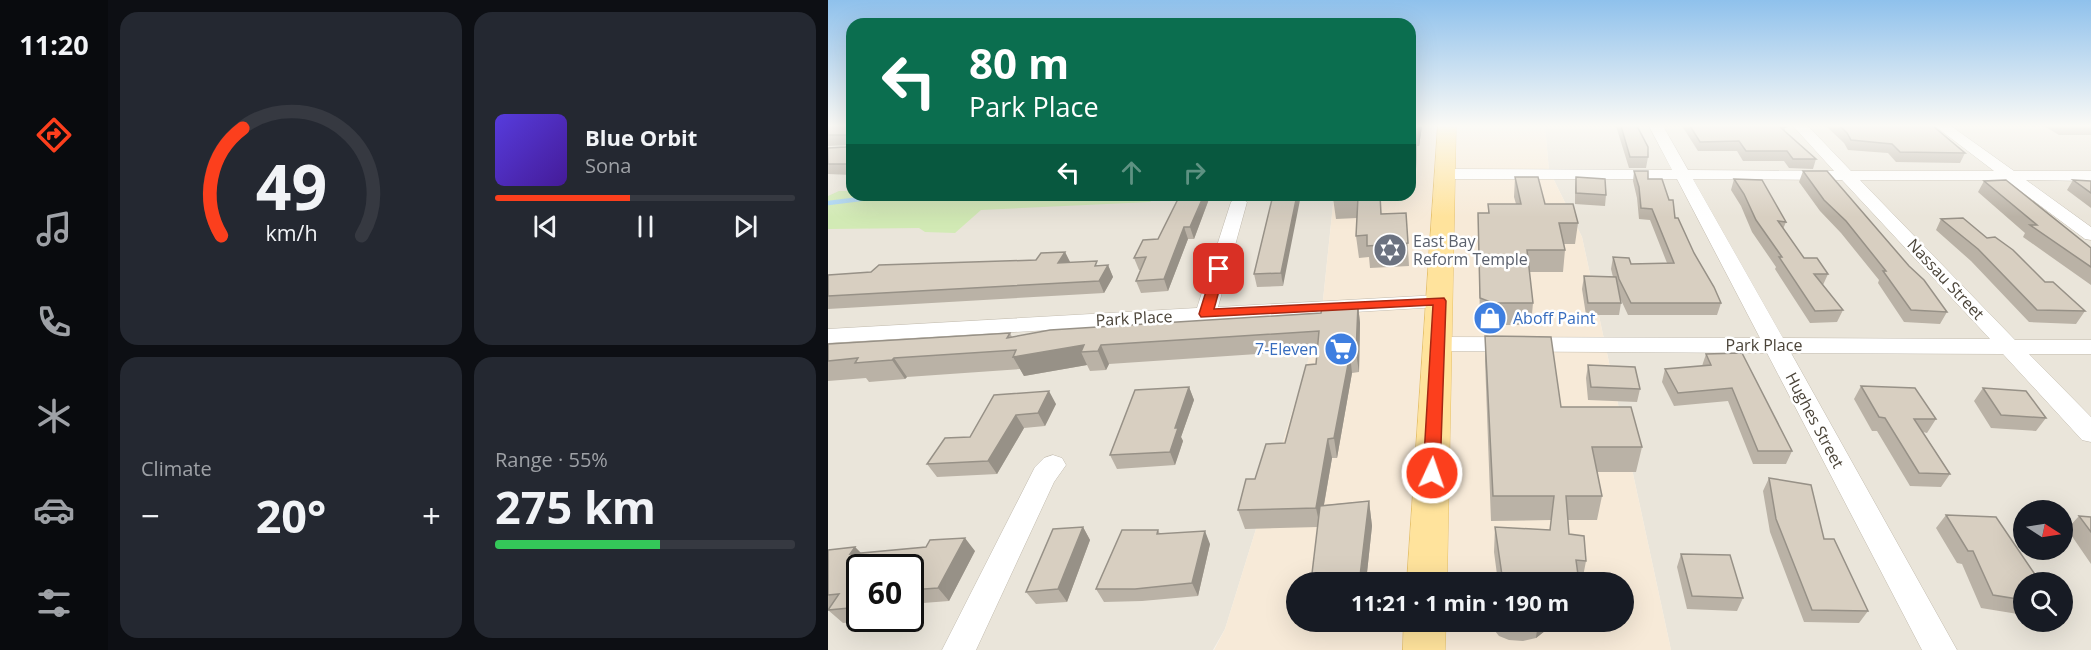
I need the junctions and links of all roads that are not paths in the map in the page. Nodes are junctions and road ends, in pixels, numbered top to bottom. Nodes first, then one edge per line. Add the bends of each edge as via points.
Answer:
1 (1446, 156) edge
2 (1673, 156) edge
3 (1829, 156) edge
4 (1984, 156) edge
5 (1445, 174) junction
6 (1684, 175) junction
7 (1848, 176) junction
8 (2012, 176) junction
9 (2091, 176) edge
10 (1239, 202) dead end
11 (2091, 235) edge
12 (1439, 301) junction
13 (1206, 314) junction
14 (828, 336) edge
15 (1437, 344) junction
16 (1775, 345) junction
17 (2009, 346) junction
18 (2091, 347) edge
19 (2091, 434) edge
20 (1053, 465) dead end
21 (1427, 572) edge
22 (1425, 632) edge
23 (959, 650) edge
24 (1424, 650) edge
25 (1940, 650) edge

1 - 5 main road
2 - 6 street, Hughes Street
3 - 7 street, Nassau Street
4 - 8 street
5 - 6 street
5 - 12 main road
6 - 7 street
6 - 16 street, Hughes Street
7 - 8 street
7 - 17 street, Nassau Street
8 - 9 street
8 - 11 street
10 - 13 street
12 - 13 street, Park Place
12 - 15 main road
13 - 14 street, Park Place
15 - 16 street, Park Place
15 - 21 main road
16 - 17 street, Park Place
16 - 25 street, Hughes Street
17 - 18 street, Park Place
17 - 19 street, Nassau Street
20 - 23 street via 1044,475
22 - 24 main road

